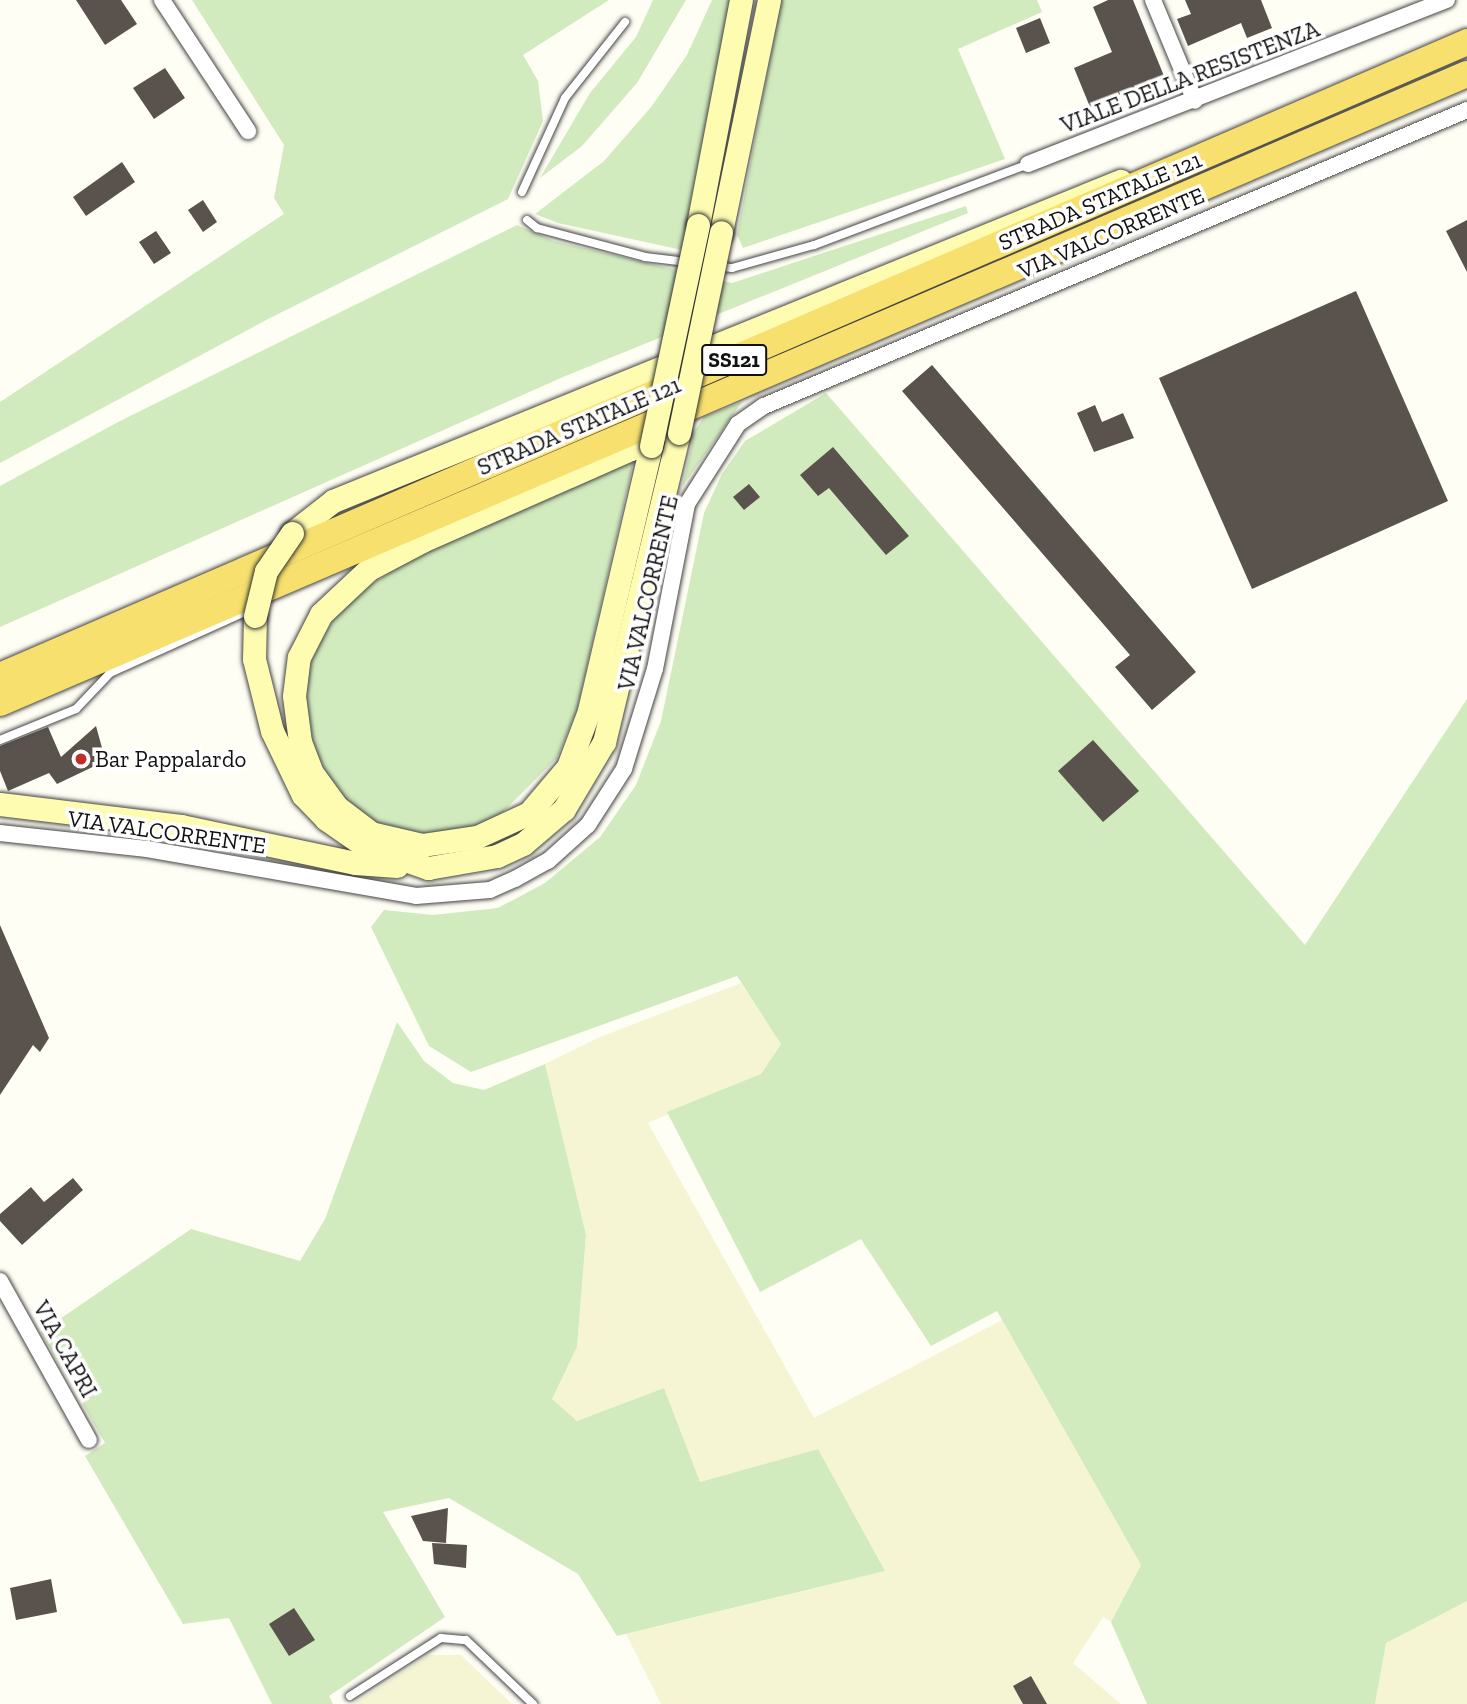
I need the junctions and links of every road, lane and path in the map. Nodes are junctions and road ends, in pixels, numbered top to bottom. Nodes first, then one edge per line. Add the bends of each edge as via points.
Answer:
1 (162, 0) edge
2 (741, 0) edge
3 (769, 0) edge
4 (1153, 0) edge
5 (1444, 1) edge
6 (625, 22) dead end
7 (1467, 42) edge
8 (1467, 74) edge
9 (1195, 101) junction
10 (1467, 110) edge
11 (248, 131) dead end
12 (1226, 147) junction
13 (1028, 164) joint
14 (522, 192) dead end
15 (527, 220) dead end
16 (701, 403) junction
17 (290, 579) junction
18 (0, 676) edge
19 (0, 703) edge
20 (0, 740) edge
21 (0, 804) edge
22 (0, 833) edge
23 (429, 868) junction
24 (0, 1281) edge
25 (89, 1440) dead end
26 (351, 1696) dead end
27 (533, 1704) edge

1 - 11 street
2 - 16 main road, bridge via 698,225 651,446 589,711 568,767 529,813 478,837 422,845 371,833 337,807 312,773 300,742 293,696 299,657 321,614 369,569 631,449
3 - 23 main road, bridge via 679,433 628,661 604,742 564,809 523,844 466,864
4 - 9 street
5 - 9 street, VIALE DELLA RESISTENZA
6 - 14 lane via 565,98
7 - 12 main road, STRADA STATALE 121 / SS121
8 - 16 main road, STRADA STATALE 121 / SS121
9 - 13 street, VIALE DELLA RESISTENZA
10 - 22 street, VIA VALCORRENTE via 777,400 738,424 688,504 655,669 624,769 588,825 548,862 514,879 490,890 416,896 147,849
12 - 18 main road, STRADA STATALE 121 / SS121
12 - 23 main road, bridge via 1084,192 565,404 333,501 292,533 266,571 254,616 254,659 262,701 284,761 303,795 346,835
13 - 15 lane via 814,245 732,268 645,257 537,228
16 - 17 main road, STRADA STATALE 121 / SS121
17 - 19 main road, STRADA STATALE 121 / SS121
17 - 20 lane via 266,603 110,673 76,709
21 - 23 main road via 181,826 355,863
24 - 25 street, VIA CAPRI
26 - 27 lane via 441,1638 466,1640

